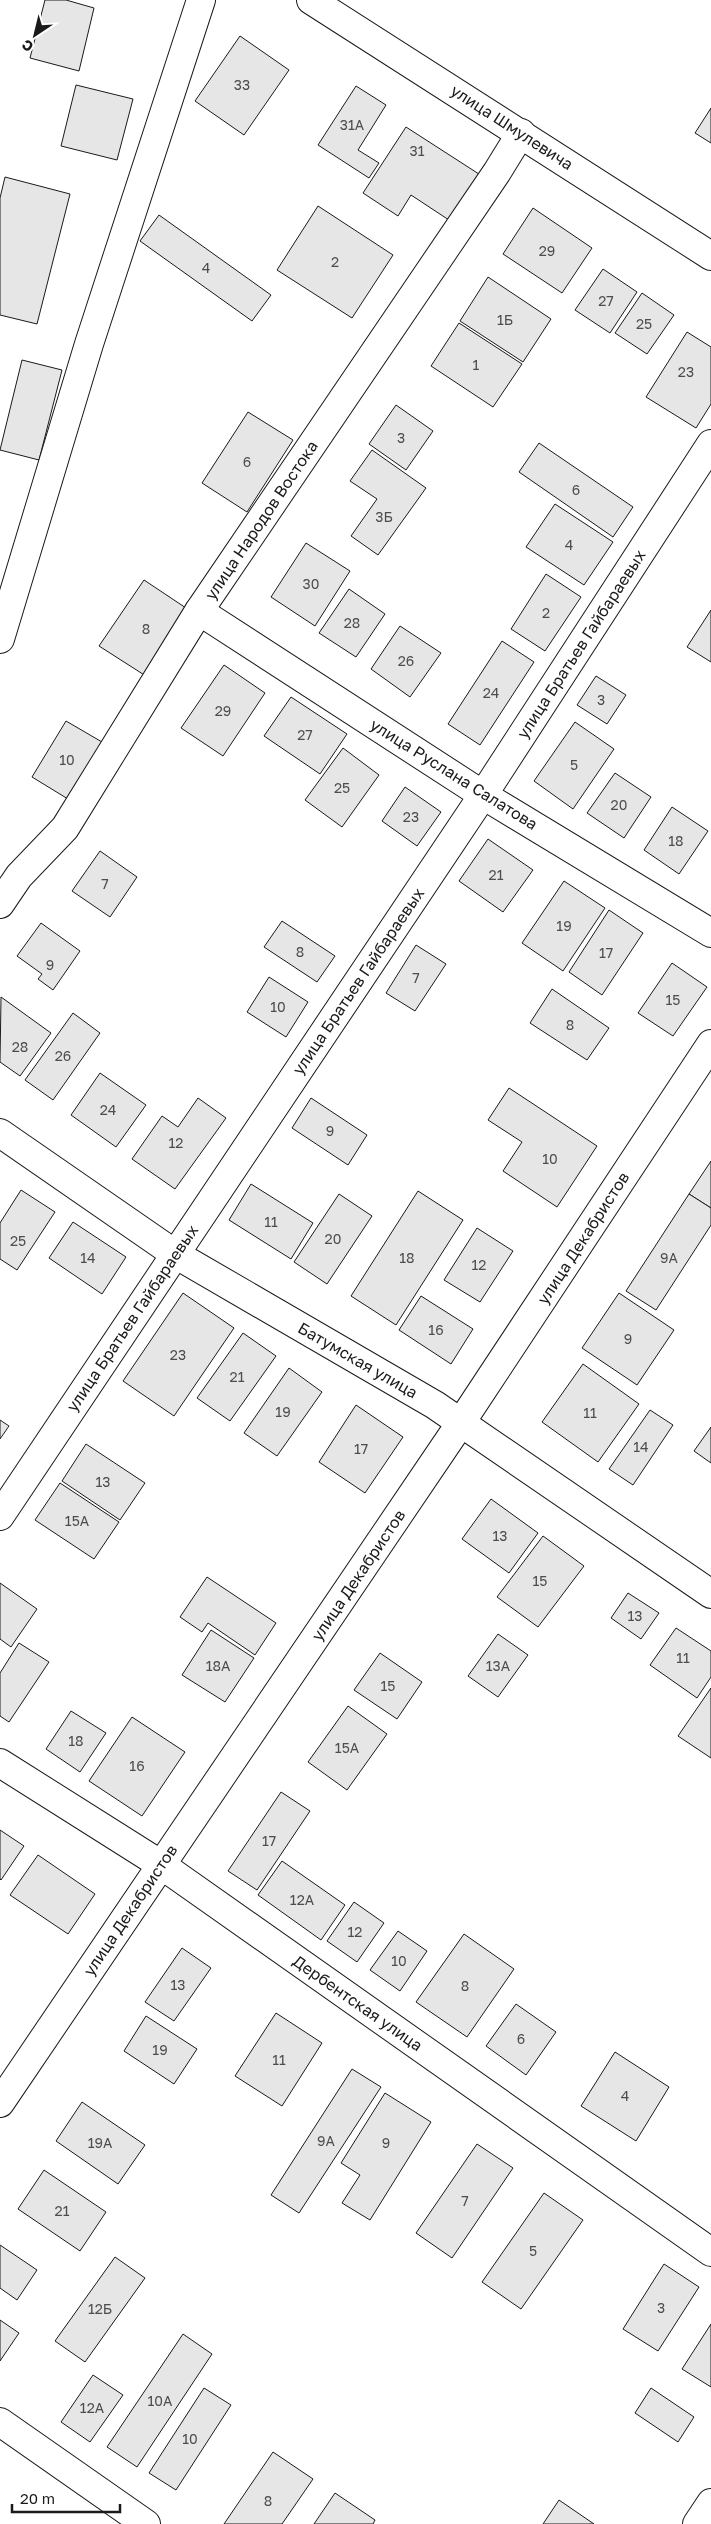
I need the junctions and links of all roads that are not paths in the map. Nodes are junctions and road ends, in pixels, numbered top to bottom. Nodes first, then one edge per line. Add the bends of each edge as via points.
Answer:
1 (201, 0) edge
2 (311, 0) edge
3 (521, 133) junction
4 (711, 256) edge
5 (711, 444) edge
6 (199, 611) junction
7 (0, 639) edge
8 (483, 794) junction
9 (9, 871) edge
10 (0, 904) edge
11 (711, 934) edge
12 (711, 1044) edge
13 (0, 1133) edge
14 (175, 1254) junction
15 (460, 1424) junction
16 (0, 1516) edge
17 (711, 1594) edge
18 (0, 1763) edge
19 (160, 1864) junction
20 (0, 2103) edge
21 (711, 2252) edge
22 (0, 2422) edge
23 (711, 2503) edge
24 (146, 2524) edge
25 (697, 2524) edge

1 - 7 street via 89,344
2 - 3 street, улица Шмулевича
3 - 4 street, улица Шмулевича
3 - 6 street, улица Народов Востока
5 - 8 street, улица Братьев Гайбараевых
6 - 8 street, улица Руслана Салатова
6 - 9 street, улица Народов Востока via 65,828
8 - 11 street, улица Руслана Салатова
8 - 14 street, улица Братьев Гайбараевых
9 - 10 street, улица Народов Востока
12 - 15 street, улица Декабристов
13 - 14 street, Батумская улица
14 - 15 street, Батумская улица via 435,1405
14 - 16 street, улица Братьев Гайбараевых
15 - 17 street, Батумская улица
15 - 19 street, улица Декабристов
18 - 19 street, Дербентская улица
19 - 20 street, улица Декабристов
19 - 21 street, Дербентская улица
22 - 24 street
23 - 25 street

